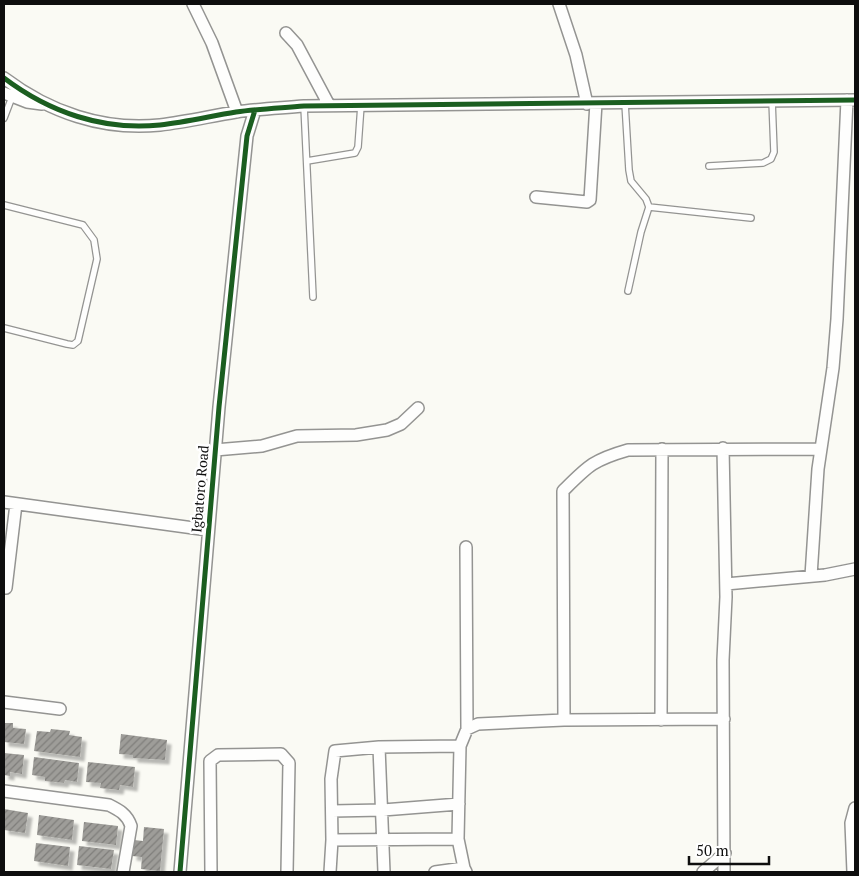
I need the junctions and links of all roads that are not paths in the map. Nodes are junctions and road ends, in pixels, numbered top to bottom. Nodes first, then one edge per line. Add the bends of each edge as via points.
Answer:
1 (193, 4) edge
2 (559, 4) edge
3 (286, 33) dead end
4 (4, 78) edge
5 (8, 95) edge
6 (772, 100) junction
7 (851, 100) edge
8 (592, 103) junction
9 (625, 103) junction
10 (46, 104) junction
11 (328, 105) junction
12 (361, 105) junction
13 (304, 106) junction
14 (256, 110) junction
15 (237, 112) junction
16 (4, 118) edge
17 (307, 161) junction
18 (709, 166) dead end
19 (536, 197) dead end
20 (4, 205) edge
21 (649, 208) junction
22 (751, 218) dead end
23 (628, 291) dead end
24 (313, 297) dead end
25 (4, 328) edge
26 (418, 408) dead end
27 (723, 448) junction
28 (821, 449) junction
29 (215, 450) junction
30 (662, 450) junction
31 (10, 503) edge
32 (208, 530) junction
33 (466, 547) dead end
34 (855, 569) edge
35 (810, 576) junction
36 (726, 584) junction
37 (6, 588) dead end
38 (4, 702) edge
39 (60, 709) dead end
40 (724, 719) junction
41 (564, 720) junction
42 (661, 720) junction
43 (467, 728) junction
44 (460, 746) junction
45 (379, 747) junction
46 (4, 791) edge
47 (459, 804) junction
48 (855, 808) edge
49 (383, 810) junction
50 (332, 811) junction
51 (458, 839) junction
52 (332, 840) junction
53 (383, 840) junction
54 (725, 853) junction
55 (854, 866) edge
56 (465, 870) edge
57 (124, 872) edge
58 (180, 872) edge
59 (211, 872) edge
60 (287, 872) edge
61 (330, 872) edge
62 (384, 872) edge
63 (435, 872) edge
64 (703, 872) edge
65 (724, 872) edge

1 - 15 street via 212,43
2 - 8 street
3 - 11 street via 296,45
4 - 10 street
5 - 10 street
5 - 16 lane
6 - 7 street
6 - 9 street
6 - 18 lane via 774,152 771,159 763,163
7 - 28 street via 833,368
8 - 9 street
8 - 12 street
8 - 19 street via 590,200
9 - 21 lane via 631,181
10 - 15 street via 88,120 138,126
11 - 12 street
11 - 13 street
12 - 17 lane via 355,154
13 - 14 street
13 - 17 lane
14 - 15 street
14 - 29 street, Igbatoro Road via 247,136
17 - 24 lane
20 - 25 lane via 84,225 94,240 97,258 78,341 67,344
21 - 22 lane
21 - 23 lane
26 - 29 street via 400,424 386,430 356,435 297,436 262,446
27 - 28 street
27 - 30 street
27 - 36 street
28 - 35 street
29 - 32 street, Igbatoro Road
30 - 41 street via 628,450 602,457 589,465 563,491
30 - 42 street
31 - 32 street
31 - 37 street
32 - 58 street, Igbatoro Road
33 - 43 street
34 - 35 street
35 - 36 street
36 - 40 street
38 - 39 street
40 - 42 street
40 - 54 street
41 - 42 street
41 - 43 street via 478,724
43 - 44 street
44 - 45 street
44 - 47 street
45 - 49 street
45 - 50 street via 333,753
46 - 57 street via 109,805 122,812 129,819 130,826
47 - 49 street
47 - 51 street
48 - 55 street via 851,823
49 - 50 street
49 - 53 street
50 - 52 street
51 - 53 street
51 - 56 street
52 - 53 street
52 - 61 street
53 - 62 street
54 - 64 street
54 - 65 street
56 - 63 street
59 - 60 street via 210,761 218,755 282,754 289,763

